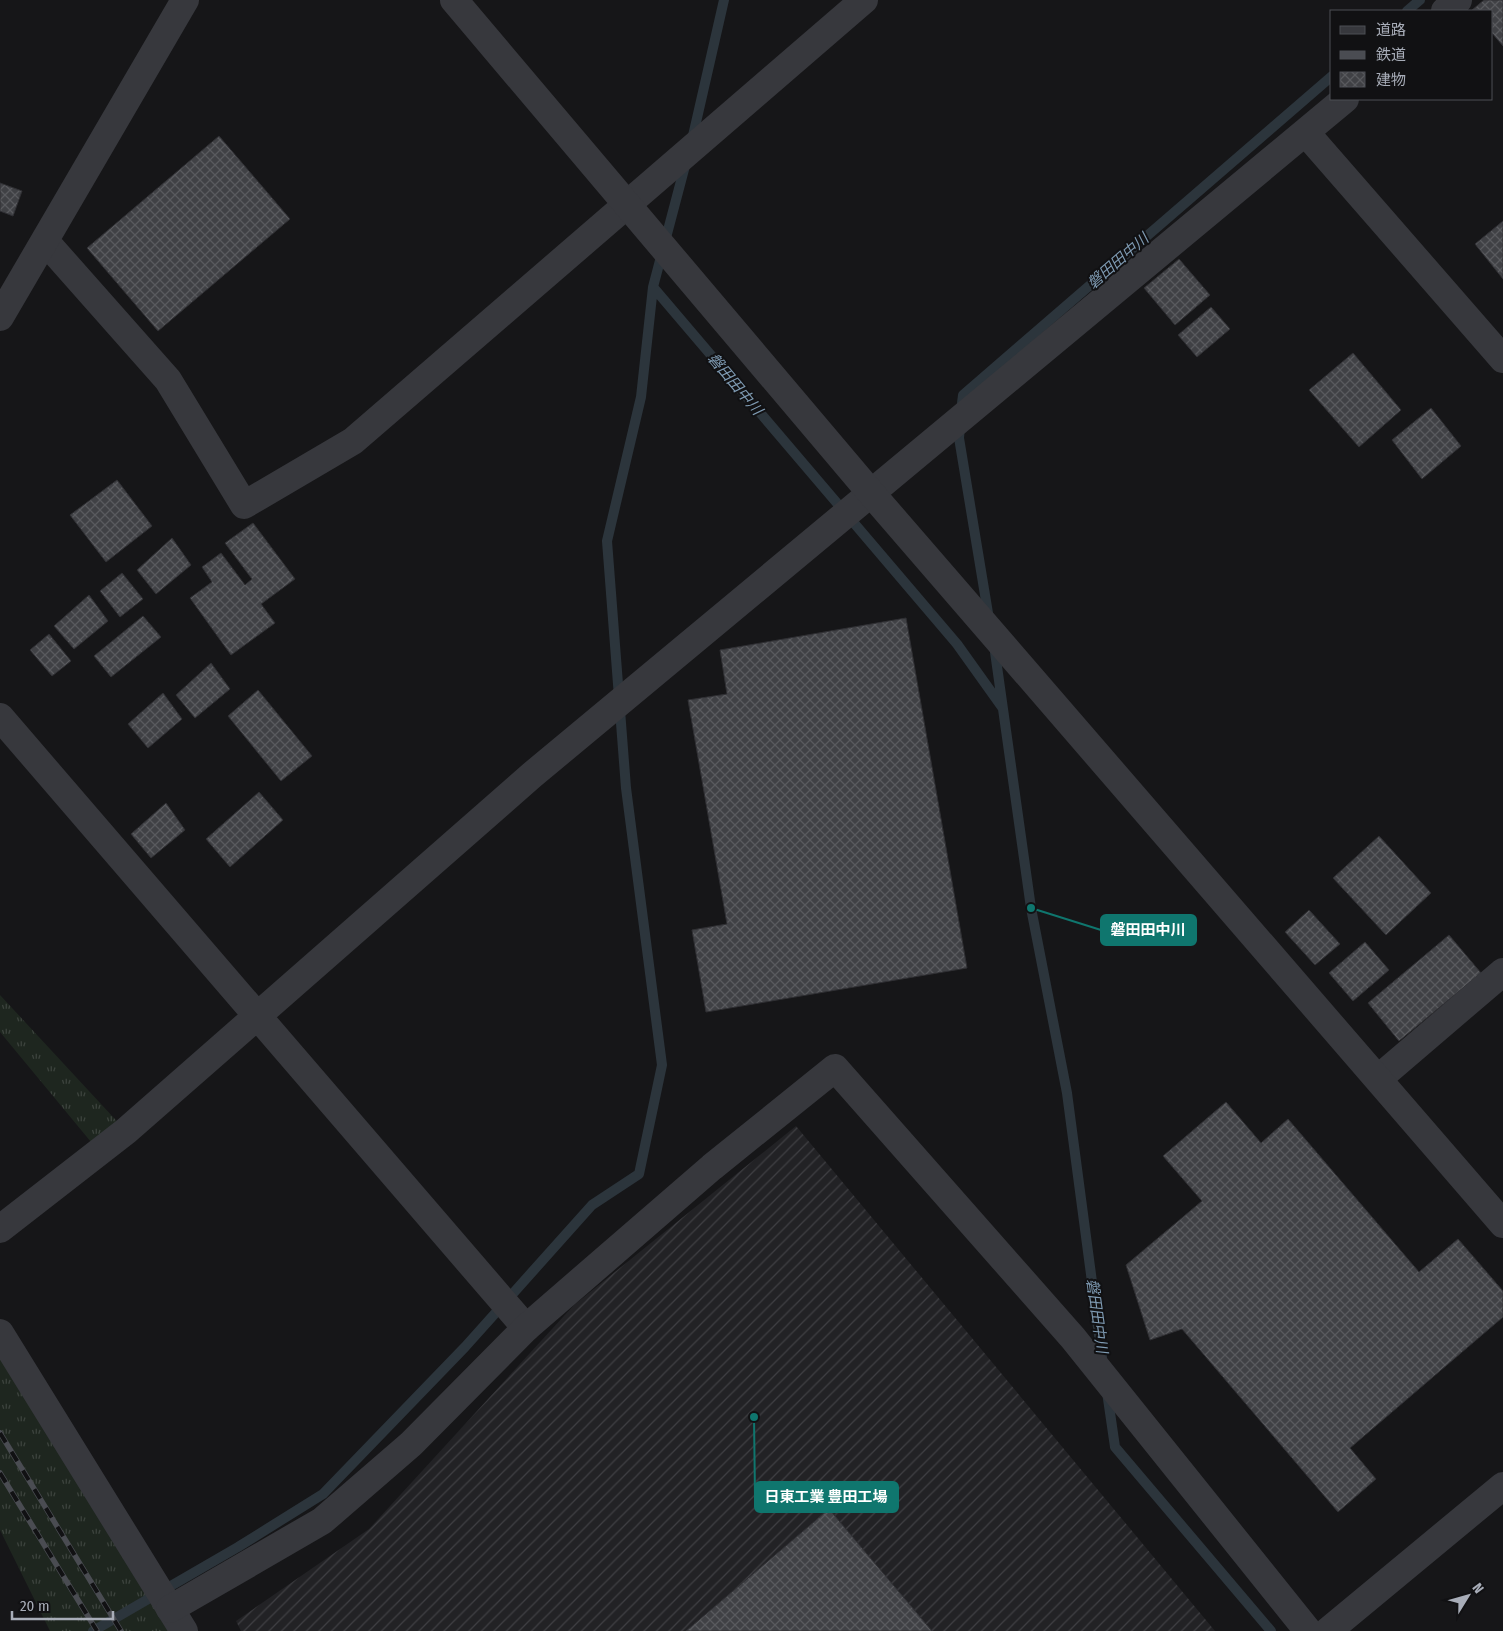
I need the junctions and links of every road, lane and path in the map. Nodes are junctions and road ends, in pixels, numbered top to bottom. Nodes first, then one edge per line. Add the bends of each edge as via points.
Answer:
1 (186, 0) edge
2 (454, 0) edge
3 (864, 0) edge
4 (1458, 0) edge
5 (1446, 10) edge
6 (1344, 100) edge
7 (1306, 133) junction
8 (628, 202) junction
9 (45, 241) junction
10 (0, 317) edge
11 (1503, 358) edge
12 (871, 493) junction
13 (0, 717) edge
14 (1503, 972) edge
15 (257, 1016) junction
16 (1379, 1078) junction
17 (1503, 1224) edge
18 (0, 1229) edge
19 (526, 1328) junction
20 (0, 1333) edge
21 (1503, 1486) edge
22 (177, 1620) edge
23 (1308, 1631) edge
24 (1328, 1631) edge

1 - 9 street
2 - 8 street
3 - 8 street
4 - 5 street
6 - 7 street
7 - 11 street
7 - 12 street
8 - 9 street via 353,441 244,505 168,380
8 - 12 street
9 - 10 street
12 - 15 street via 532,775
12 - 16 street
13 - 15 street
14 - 16 street
15 - 18 street via 126,1131
15 - 19 street
16 - 17 street
19 - 22 street via 411,1444 322,1521
19 - 23 street via 712,1167 835,1068 1073,1338
20 - 22 street
21 - 24 street

